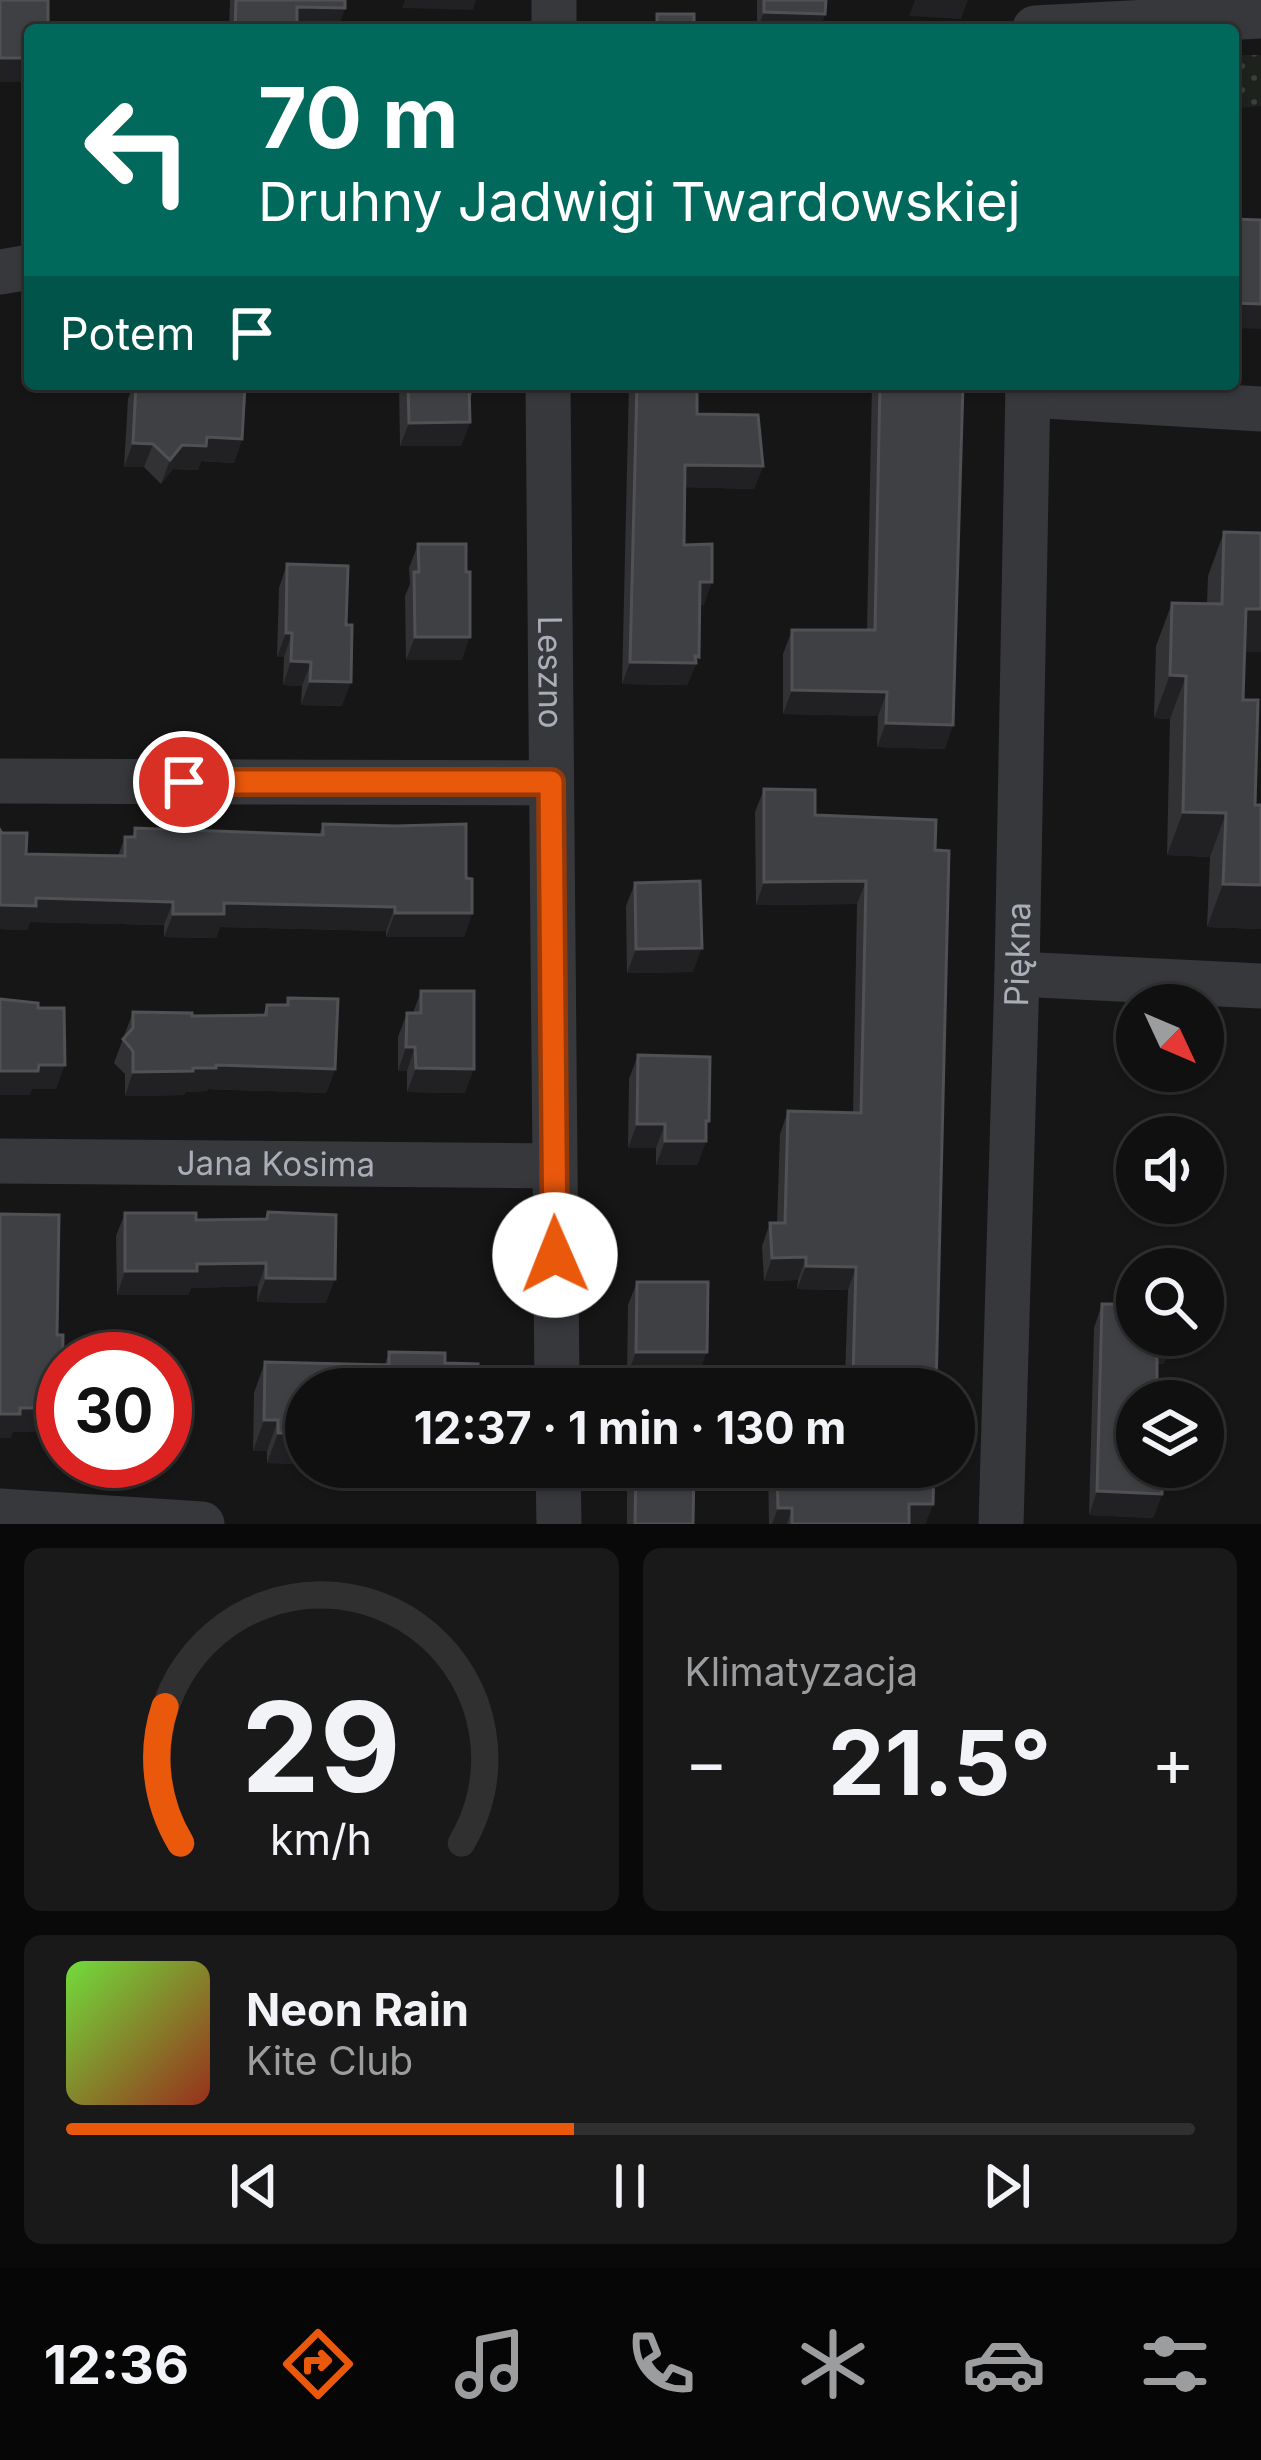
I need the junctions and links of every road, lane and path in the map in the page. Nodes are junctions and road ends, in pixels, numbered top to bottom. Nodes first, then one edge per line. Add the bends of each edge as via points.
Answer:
1 (1261, 16) edge
2 (1036, 19) edge
3 (548, 390) edge
4 (1028, 390) edge
5 (1040, 390) edge
6 (1261, 409) edge
7 (0, 781) edge
8 (551, 782) junction
9 (1017, 974) junction
10 (1261, 986) edge
11 (0, 1161) edge
12 (553, 1166) junction
13 (557, 1368) edge
14 (558, 1488) edge
15 (0, 1511) edge
16 (202, 1524) edge
17 (559, 1524) edge
18 (1001, 1524) edge

1 - 2 street
3 - 8 street, Leszno
4 - 9 street, Piękna
5 - 6 street
7 - 8 street
8 - 12 street, Leszno
9 - 10 street
9 - 18 street, Piękna
11 - 12 street, Jana Kosima
12 - 13 street, Leszno
14 - 17 street
15 - 16 street

